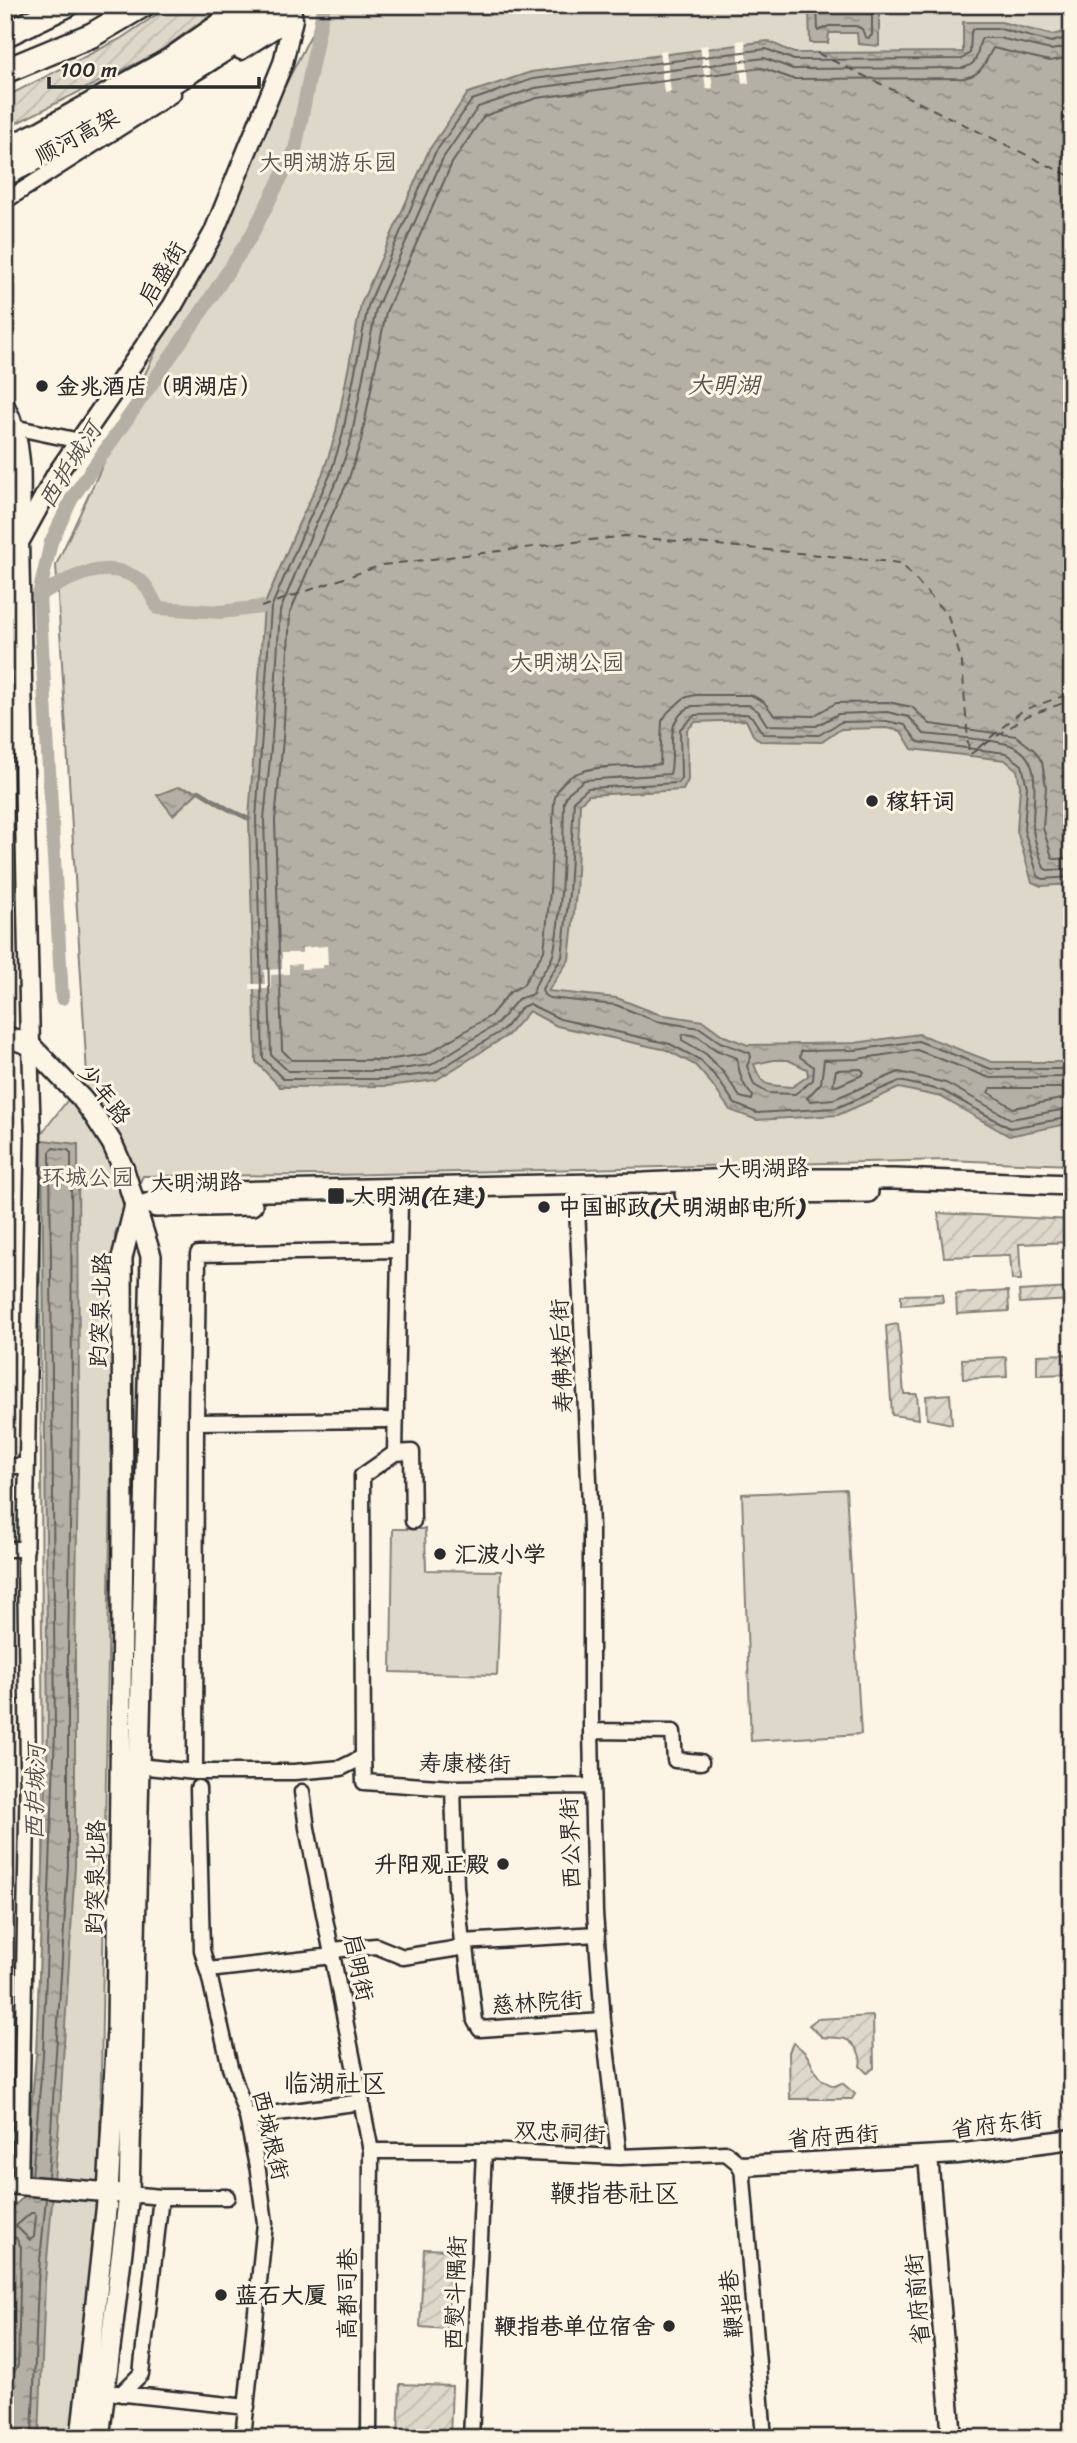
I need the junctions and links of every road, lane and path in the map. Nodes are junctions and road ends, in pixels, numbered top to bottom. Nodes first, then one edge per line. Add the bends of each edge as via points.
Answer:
1 (67, 5) edge
2 (143, 5) edge
3 (250, 5) edge
4 (291, 10) edge
5 (5, 35) edge
6 (5, 71) edge
7 (5, 150) edge
8 (5, 174) edge
9 (5, 201) edge
10 (5, 406) edge
11 (13, 427) junction
12 (80, 441) junction
13 (14, 534) edge
14 (5, 1036) edge
15 (30, 1045) junction
16 (1072, 1185) edge
17 (577, 1190) junction
18 (1072, 1197) edge
19 (400, 1201) junction
20 (134, 1208) junction
21 (398, 1250) junction
22 (386, 1420) dead end
23 (195, 1422) junction
24 (395, 1453) junction
25 (5, 1466) edge
26 (27, 1466) junction
27 (413, 1521) dead end
28 (591, 1526) joint
29 (5, 1549) edge
30 (26, 1549) junction
31 (590, 1731) junction
32 (363, 1757) junction
33 (701, 1762) dead end
34 (138, 1766) junction
35 (195, 1772) junction
36 (591, 1786) junction
37 (198, 1788) dead end
38 (453, 1788) junction
39 (302, 1792) dead end
40 (597, 1934) junction
41 (464, 1944) junction
42 (333, 1953) junction
43 (208, 1972) junction
44 (603, 2021) junction
45 (362, 2102) junction
46 (247, 2117) junction
47 (1072, 2138) edge
48 (371, 2151) junction
49 (484, 2151) junction
50 (619, 2157) junction
51 (928, 2157) junction
52 (742, 2166) junction
53 (13, 2185) edge
54 (102, 2193) junction
55 (129, 2194) junction
56 (161, 2197) junction
57 (227, 2197) dead end
58 (113, 2392) junction
59 (247, 2407) junction
60 (81, 2438) edge
61 (99, 2438) edge
62 (243, 2438) edge
63 (369, 2438) edge
64 (471, 2438) edge
65 (764, 2438) edge
66 (952, 2438) edge

1 - 5 main road
2 - 6 main road via 92,35
3 - 7 main road, 顺河高架 via 171,60
4 - 8 main road, 顺河高架 via 98,127
4 - 9 street
4 - 12 street, 启盛街 via 284,63 213,234 173,305
10 - 11 street
11 - 12 street
11 - 13 street via 20,459
12 - 13 street, 启盛街
13 - 15 street
14 - 15 main road, 少年路
15 - 20 main road, 少年路 via 100,1124 124,1170
15 - 26 street via 33,1136
16 - 17 main road, 大明湖路 via 881,1178 733,1179
17 - 18 main road, 大明湖路
17 - 19 main road, 大明湖路
17 - 20 main road, 大明湖路 via 181,1193
17 - 28 street, 寿佛楼后街
19 - 20 main road, 大明湖路
19 - 21 street
20 - 34 main road, 趵突泉北路 via 151,1256
20 - 54 main road, 趵突泉北路 via 122,1258 117,2029
21 - 23 street via 198,1254
21 - 24 street
22 - 23 street
23 - 35 street
24 - 27 street via 412,1452
24 - 32 street via 362,1476
25 - 26 street
26 - 30 street
28 - 31 street, 西公界街
29 - 30 street
30 - 53 street via 28,1807
31 - 33 street via 673,1732 675,1760
31 - 36 street, 西公界街
32 - 35 street via 341,1769
32 - 38 street, 寿康楼街 via 364,1782
34 - 35 street
34 - 55 main road, 趵突泉北路
36 - 38 street, 寿康楼街
36 - 40 street, 西公界街
37 - 43 street, 西城根街 via 202,1950
38 - 41 street, 慈林院街 via 456,1887
39 - 42 street, 启明街
40 - 41 street
40 - 44 street, 西公界街
41 - 42 street via 403,1957 376,1946
41 - 44 street, 慈林院街 via 480,2029
42 - 43 street
42 - 45 street, 启明街
43 - 46 street, 西城根街
44 - 50 street, 西公界街
45 - 46 street
45 - 48 street, 启明街
46 - 59 street, 西城根街 via 265,2223
47 - 51 street, 省府东街
48 - 49 street, 双忠祠街
48 - 63 street, 高都司巷
49 - 50 street, 双忠祠街
49 - 64 street, 西熨斗隅街
50 - 52 street, 双忠祠街 via 726,2153
51 - 52 street, 省府西街
51 - 66 street, 省府前街
52 - 65 street, 鞭指巷
53 - 54 street
54 - 55 street
54 - 60 main road, 趵突泉北路
55 - 56 street
55 - 58 main road, 趵突泉北路
56 - 57 street
56 - 58 street via 141,2374
58 - 59 street
58 - 61 main road, 趵突泉北路
59 - 62 street, 西城根街

